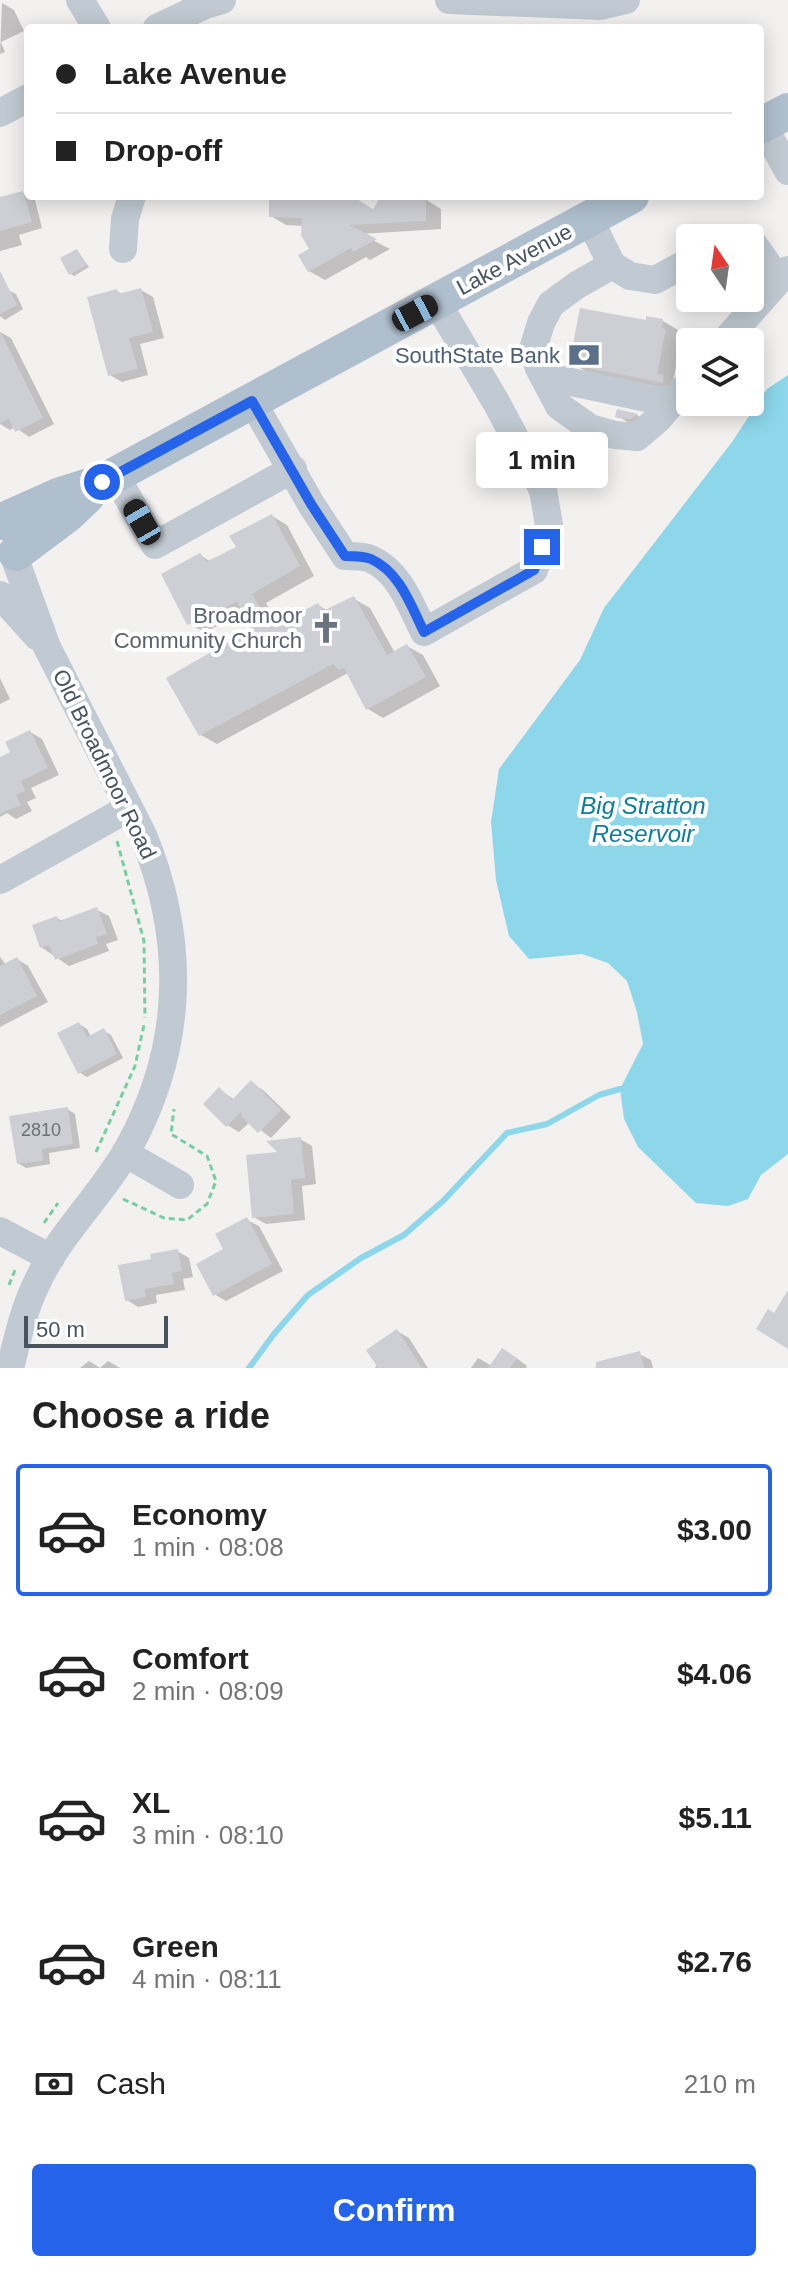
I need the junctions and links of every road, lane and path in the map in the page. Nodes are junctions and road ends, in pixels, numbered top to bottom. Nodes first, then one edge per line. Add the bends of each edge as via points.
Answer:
1 (80, 0) edge
2 (222, 0) edge
3 (449, 0) edge
4 (626, 0) edge
5 (95, 24) edge
6 (165, 24) edge
7 (24, 100) edge
8 (0, 113) edge
9 (770, 120) edge
10 (788, 171) edge
11 (131, 200) edge
12 (623, 200) edge
13 (589, 218) junction
14 (123, 249) dead end
15 (764, 254) edge
16 (612, 265) junction
17 (676, 269) edge
18 (783, 275) edge
19 (436, 301) junction
20 (736, 328) edge
21 (551, 391) junction
22 (252, 401) junction
23 (668, 407) edge
24 (293, 469) junction
25 (108, 479) junction
26 (6, 546) edge
27 (0, 595) edge
28 (47, 647) junction
29 (118, 813) junction
30 (0, 880) edge
31 (125, 1153) junction
32 (90, 1165) dead end
33 (180, 1185) dead end
34 (66, 1194) dead end
35 (0, 1231) edge
36 (40, 1253) junction
37 (8, 1291) dead end
38 (10, 1368) edge

1 - 5 street
2 - 6 street
3 - 4 street via 601,6
7 - 8 street
9 - 10 street
11 - 14 street
12 - 13 main road, Lake Avenue
13 - 16 street
13 - 19 main road, Lake Avenue
15 - 18 street
16 - 17 street via 630,276 655,280
16 - 21 street via 551,304 541,323 533,349
18 - 20 street
19 - 22 main road, Lake Avenue
19 - 24 street via 543,490 549,525 534,570 424,632 387,570 369,557 345,556
21 - 23 street via 656,400
21 - 23 street via 590,428 615,435 637,437
22 - 24 street
22 - 25 main road, Lake Avenue
24 - 25 street via 155,545
25 - 26 main road, Lake Avenue via 68,514
26 - 28 street, Old Broadmoor Road
27 - 28 street, Old Broadmoor Road
28 - 29 street, Old Broadmoor Road
29 - 30 street
29 - 31 street, Old Broadmoor Road via 143,835 165,894 173,994 161,1077
29 - 32 path via 123,859 144,941 145,1022 135,1066
31 - 33 street
31 - 36 street, Old Broadmoor Road
34 - 36 path via 49,1214
35 - 36 street
36 - 37 path via 9,1280
36 - 38 street, Old Broadmoor Road

